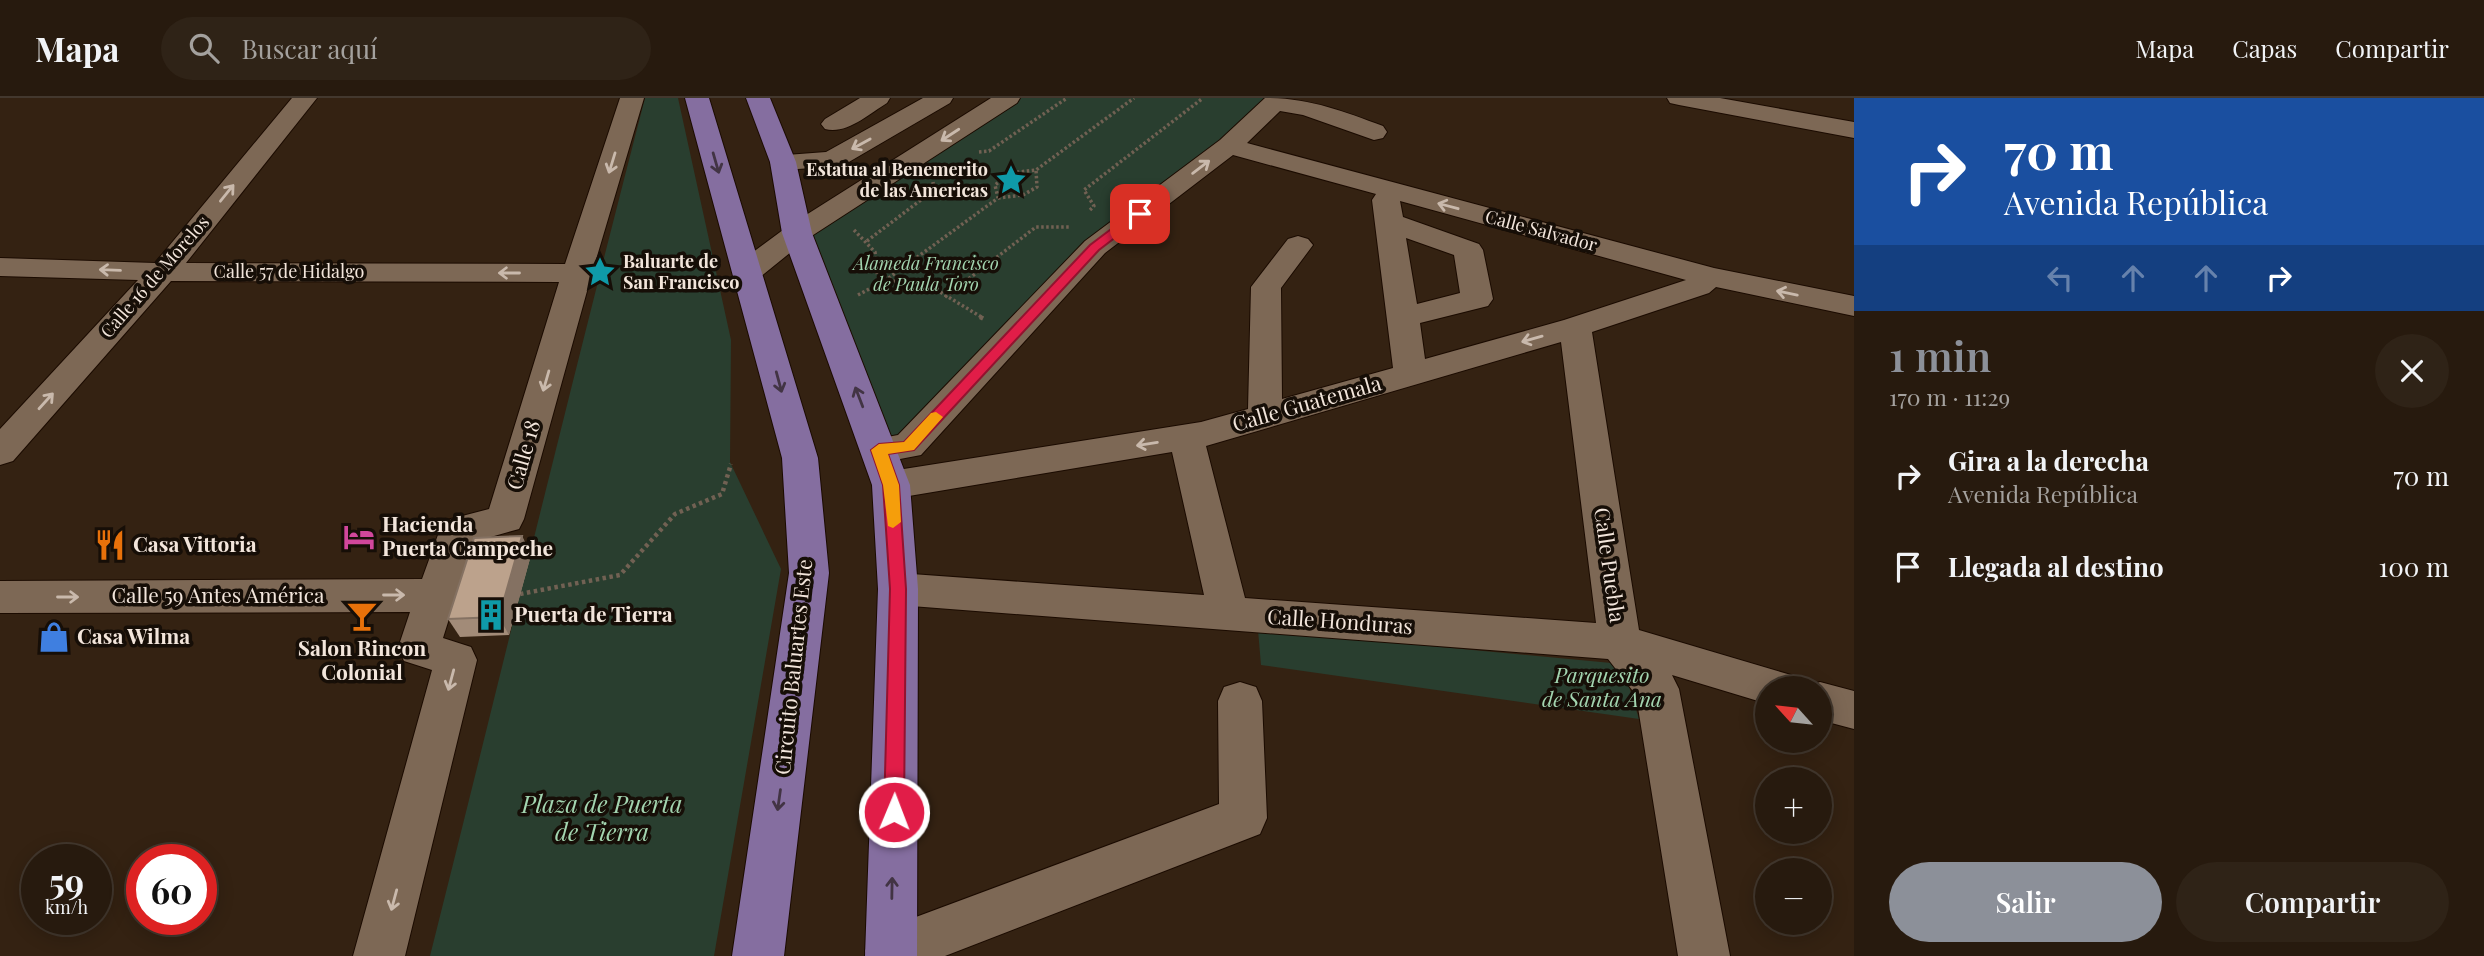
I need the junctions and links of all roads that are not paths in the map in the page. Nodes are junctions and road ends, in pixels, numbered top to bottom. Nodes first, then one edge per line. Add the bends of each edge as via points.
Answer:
1 (305, 98) edge
2 (632, 98) edge
3 (697, 98) edge
4 (758, 98) edge
5 (878, 98) edge
6 (941, 98) edge
7 (1008, 98) edge
8 (1679, 98) edge
9 (1276, 101) edge
10 (834, 124) dead end
11 (1854, 130) edge
12 (1374, 132) dead end
13 (1229, 146) junction
14 (783, 162) junction
15 (1385, 189) junction
16 (1390, 222) junction
17 (797, 233) junction
18 (1298, 245) dead end
19 (1614, 251) junction
20 (0, 267) edge
21 (748, 271) junction
22 (163, 272) junction
23 (577, 273) junction
24 (1711, 277) junction
25 (1637, 306) junction
26 (1854, 306) edge
27 (1403, 317) junction
28 (1575, 327) junction
29 (1411, 374) junction
30 (1265, 416) junction
31 (1185, 437) junction
32 (0, 452) edge
33 (885, 467) junction
34 (898, 589) junction
35 (436, 595) junction
36 (0, 597) edge
37 (1229, 614) junction
38 (1620, 642) junction
39 (1755, 682) edge
40 (1240, 701) dead end
41 (1832, 704) edge
42 (1854, 710) edge
43 (891, 954) edge
44 (379, 956) edge
45 (758, 956) edge
46 (1704, 956) edge

22 -> 1 street, Calle 16 de Morelos
2 -> 23 street, Calle 18
3 -> 21 main road, Circuito Baluartes Este
4 - 14 main road
5 - 10 street
6 -> 14 street via 832,160
7 -> 17 street
8 - 11 street
9 - 12 street
9 - 13 street
13 - 15 street, Calle Salvador
33 -> 13 street via 1095,247
14 - 17 main road
15 - 16 street
19 -> 15 street, Calle Salvador
16 - 27 street
16 - 27 street via 1468,250 1477,299
17 - 21 street
33 -> 17 main road
18 - 30 street via 1266,287
19 - 24 street, Calle Salvador
19 - 25 street
22 -> 20 street, Calle 57 de Hidalgo
21 -> 45 main road, Circuito Baluartes Este via 800,458 809,573
23 -> 22 street, Calle 57 de Hidalgo
32 -> 22 street, Calle 16 de Morelos
23 -> 35 street, Calle 18 via 505,519 457,532
24 - 25 street, Calle Guatemala via 1698,286
26 -> 24 street, Calle Salvador
25 - 28 street, Calle Guatemala
27 - 29 street
28 -> 29 street, Calle Guatemala
28 - 38 street, Calle Puebla
29 - 30 street, Calle Guatemala
30 - 31 street, Calle Guatemala
31 -> 33 street, Calle Guatemala
31 - 37 street
33 - 34 main road
34 - 37 street, Calle Honduras
43 -> 34 main road
36 -> 35 street, Calle 59 Antes América
35 -> 44 street, Calle 18 via 419,648 456,660
37 - 38 street, Calle Honduras
38 - 39 street, Calle Honduras
38 - 46 street, Calle Puebla via 1657,689
40 - 43 street via 1243,818
41 - 42 street

